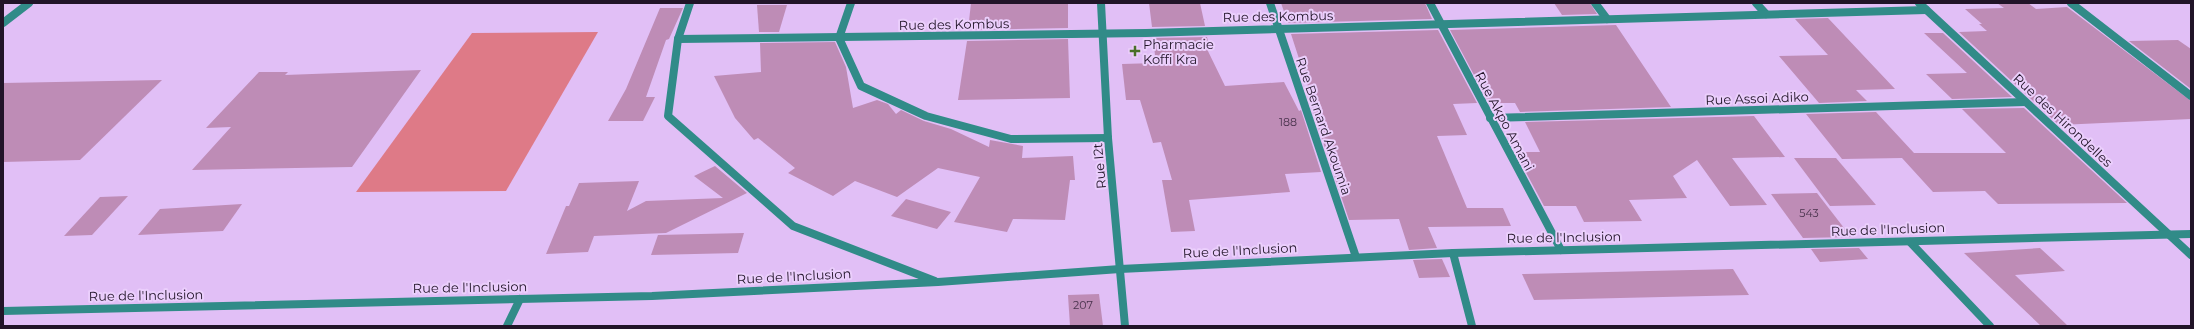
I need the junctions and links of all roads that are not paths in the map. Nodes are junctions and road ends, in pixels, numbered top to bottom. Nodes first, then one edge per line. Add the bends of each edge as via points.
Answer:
1 (29, 3) edge
2 (690, 3) edge
3 (851, 3) edge
4 (1101, 3) edge
5 (1270, 3) edge
6 (1430, 3) edge
7 (1595, 3) edge
8 (1756, 3) edge
9 (1919, 3) edge
10 (2071, 3) edge
11 (1926, 10) junction
12 (1766, 14) junction
13 (1607, 20) junction
14 (3, 23) edge
15 (1440, 24) junction
16 (1278, 28) junction
17 (1103, 32) junction
18 (839, 38) junction
19 (678, 39) junction
20 (2191, 96) edge
21 (2025, 102) junction
22 (1490, 118) junction
23 (1108, 138) junction
24 (2169, 234) junction
25 (2191, 234) edge
26 (1910, 242) junction
27 (1561, 250) junction
28 (1453, 253) junction
29 (2191, 255) edge
30 (1356, 257) junction
31 (1120, 268) junction
32 (938, 282) junction
33 (520, 299) junction
34 (3, 312) edge
35 (507, 326) edge
36 (1125, 326) edge
37 (1472, 326) edge
38 (1990, 326) edge

1 - 14 street
2 - 19 street, Rue de l'Inclusion
3 - 18 street
4 - 17 street, Rue I2t
5 - 16 street, Rue Bernard Akoumia
6 - 15 street, Rue Akpo Amani
7 - 13 street
8 - 12 street
9 - 11 street, Rue des Hirondelles
10 - 20 street
11 - 12 street, Rue des Kombus
11 - 21 street, Rue des Hirondelles
12 - 13 street, Rue des Kombus
13 - 15 street, Rue des Kombus
15 - 16 street, Rue des Kombus
15 - 22 street, Rue Akpo Amani
16 - 17 street, Rue des Kombus
16 - 30 street, Rue Bernard Akoumia
17 - 18 street, Rue des Kombus
17 - 23 street, Rue I2t
18 - 19 street, Rue des Kombus
18 - 23 street via 861,86 926,116 1011,139
19 - 32 street, Rue de l'Inclusion via 668,116 793,226
21 - 22 street, Rue Assoi Adiko
21 - 24 street, Rue des Hirondelles
22 - 27 street, Rue Akpo Amani
23 - 31 street, Rue I2t
24 - 25 street, Rue de l'Inclusion
24 - 26 street, Rue de l'Inclusion
24 - 29 street, Rue des Hirondelles
26 - 27 street, Rue de l'Inclusion
26 - 38 street
27 - 28 street, Rue de l'Inclusion
28 - 30 street, Rue de l'Inclusion
28 - 37 street
30 - 31 street, Rue de l'Inclusion
31 - 32 street, Rue de l'Inclusion
31 - 36 street, Rue I2t
32 - 33 street, Rue de l'Inclusion via 652,296
33 - 34 street, Rue de l'Inclusion
33 - 35 street

